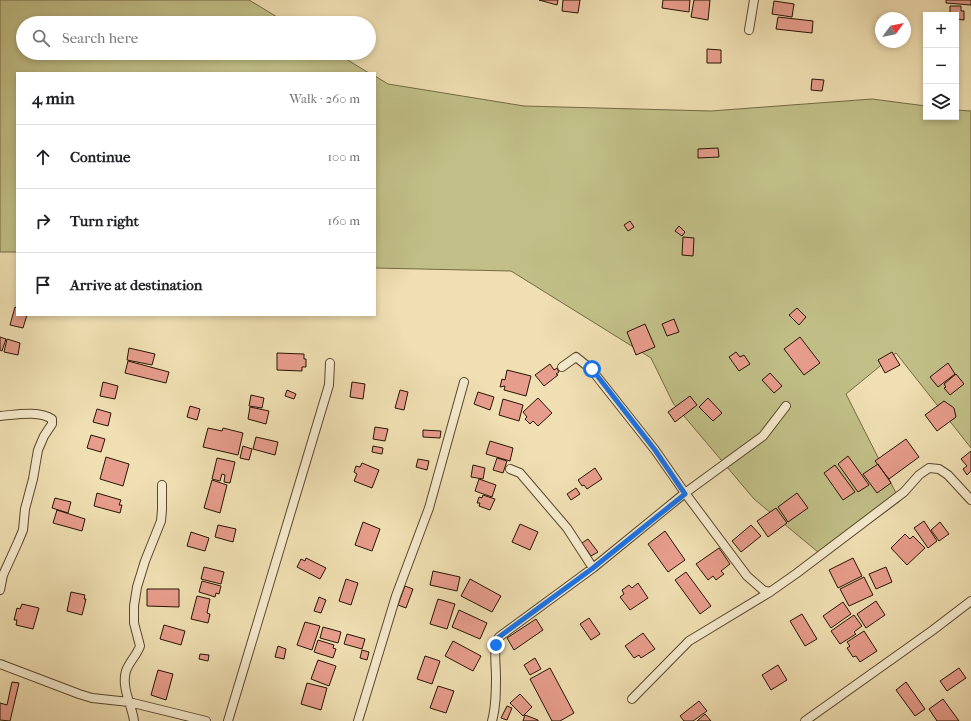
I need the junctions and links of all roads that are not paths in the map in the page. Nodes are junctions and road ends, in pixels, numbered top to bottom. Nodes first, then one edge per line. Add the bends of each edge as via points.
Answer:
1 (754, 0) edge
2 (749, 30) dead end
3 (330, 363) dead end
4 (562, 367) dead end
5 (464, 382) dead end
6 (786, 406) dead end
7 (0, 416) edge
8 (510, 469) dead end
9 (162, 485) dead end
10 (685, 494) junction
11 (971, 500) edge
12 (593, 568) junction
13 (0, 590) edge
14 (770, 592) junction
15 (971, 601) edge
16 (0, 664) edge
17 (632, 699) dead end
18 (128, 702) junction
19 (134, 721) edge
20 (206, 721) edge
21 (228, 721) edge
22 (358, 721) edge
23 (492, 721) edge
24 (805, 721) edge

1 - 2 street
3 - 21 street via 329,385
4 - 10 street via 576,356 592,369 655,450
5 - 22 street via 429,508 396,596
6 - 10 street via 763,436
7 - 13 street via 47,416 52,419 52,424 38,450 22,530 3,575
8 - 12 street via 520,473 567,528
9 - 18 street via 161,521 145,561 134,606 134,623 140,646 126,673
10 - 12 street
10 - 14 street via 747,576 763,590
11 - 14 street via 948,475 939,469 929,468 904,492
12 - 23 street via 499,637 494,657 495,712
14 - 17 street via 689,641
15 - 24 street
16 - 18 street via 92,698
18 - 19 street
18 - 20 street

